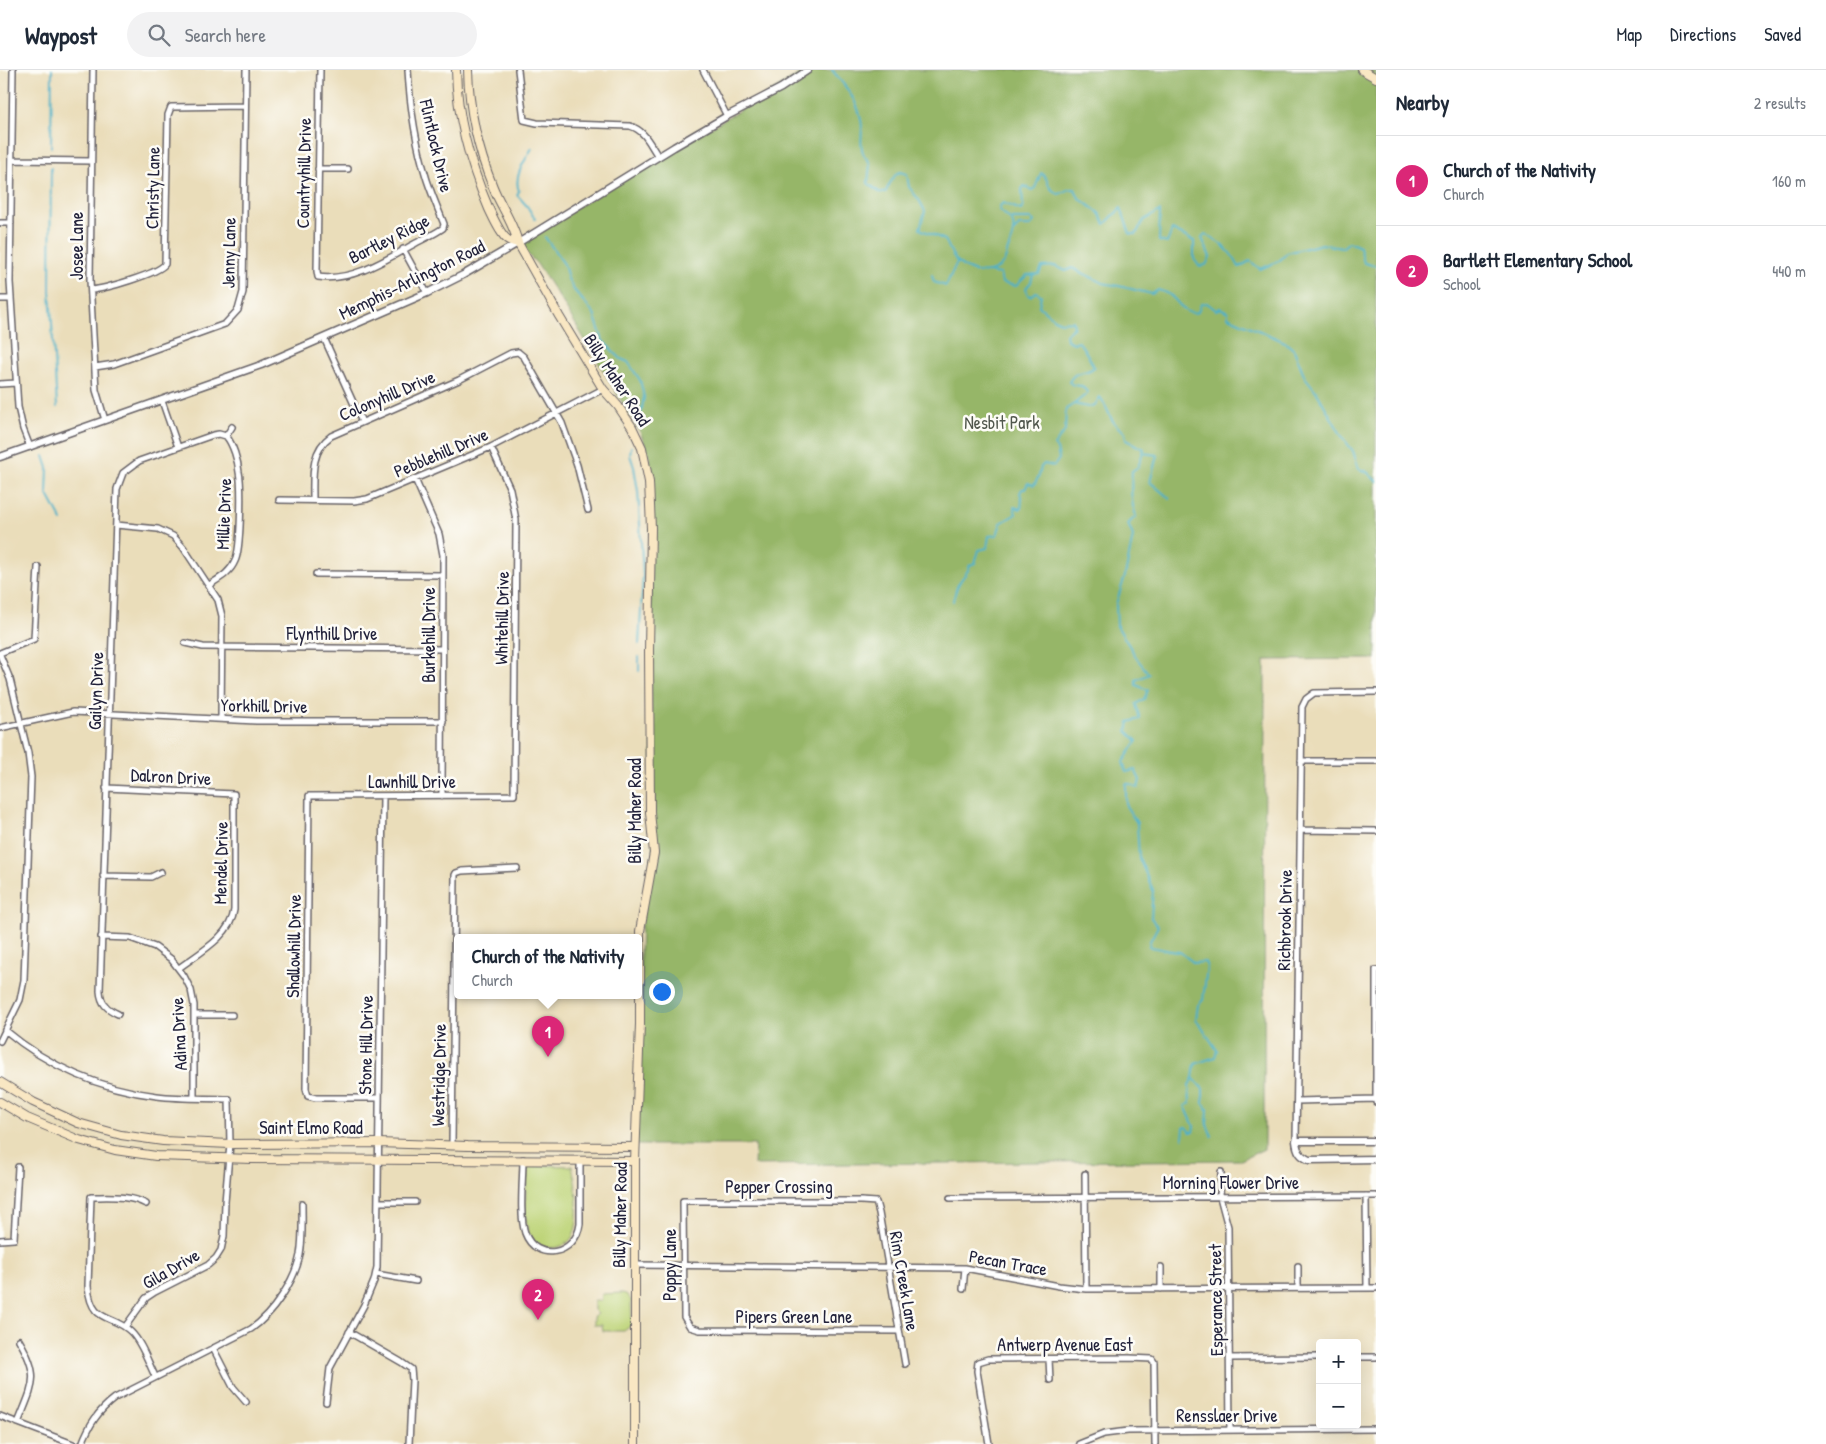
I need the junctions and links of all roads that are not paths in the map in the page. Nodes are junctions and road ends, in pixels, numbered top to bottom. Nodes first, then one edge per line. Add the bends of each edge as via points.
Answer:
1 (13, 70) edge
2 (93, 70) edge
3 (246, 70) edge
4 (320, 70) edge
5 (408, 70) edge
6 (456, 70) edge
7 (468, 70) edge
8 (518, 70) edge
9 (703, 70) edge
10 (808, 70) edge
11 (1362, 70) edge
12 (1376, 78) edge
13 (245, 106) junction
14 (727, 116) junction
15 (474, 121) junction
16 (462, 124) junction
17 (658, 156) junction
18 (12, 160) junction
19 (91, 161) junction
20 (318, 169) junction
21 (348, 169) dead end
22 (0, 223) edge
23 (11, 223) junction
24 (443, 228) joint
25 (518, 243) junction
26 (403, 250) junction
27 (318, 277) joint
28 (91, 290) junction
29 (427, 293) junction
30 (0, 299) edge
31 (11, 299) junction
32 (324, 338) junction
33 (95, 368) junction
34 (16, 383) junction
35 (0, 384) edge
36 (603, 389) junction
37 (162, 401) junction
38 (556, 412) junction
39 (105, 420) junction
40 (362, 422) junction
41 (232, 427) dead end
42 (226, 436) junction
43 (491, 446) junction
44 (30, 447) junction
45 (178, 447) junction
46 (0, 458) edge
47 (415, 480) junction
48 (279, 500) dead end
49 (313, 500) junction
50 (588, 510) dead end
51 (116, 525) junction
52 (38, 567) dead end
53 (316, 574) dead end
54 (443, 575) junction
55 (210, 585) junction
56 (185, 643) dead end
57 (222, 647) junction
58 (443, 649) junction
59 (0, 654) edge
60 (1376, 692) edge
61 (108, 714) junction
62 (221, 718) junction
63 (443, 721) junction
64 (20, 723) junction
65 (0, 728) edge
66 (1301, 761) junction
67 (1376, 761) edge
68 (106, 788) junction
69 (234, 794) joint
70 (514, 795) joint
71 (309, 796) joint
72 (383, 796) junction
73 (442, 796) junction
74 (1300, 830) junction
75 (1376, 830) edge
76 (517, 868) dead end
77 (161, 872) dead end
78 (103, 876) junction
79 (456, 934) edge
80 (640, 934) edge
81 (101, 936) junction
82 (179, 968) junction
83 (1376, 970) edge
84 (455, 999) edge
85 (640, 999) edge
86 (118, 1014) dead end
87 (195, 1015) junction
88 (232, 1015) dead end
89 (5, 1030) junction
90 (0, 1041) edge
91 (0, 1082) edge
92 (194, 1098) junction
93 (379, 1098) junction
94 (1297, 1100) junction
95 (1376, 1100) edge
96 (0, 1102) edge
97 (62, 1116) junction
98 (55, 1131) junction
99 (1296, 1141) junction
100 (1376, 1141) edge
101 (378, 1143) junction
102 (230, 1144) junction
103 (452, 1145) junction
104 (572, 1146) junction
105 (534, 1147) junction
106 (635, 1147) junction
107 (228, 1158) junction
108 (378, 1159) junction
109 (523, 1159) junction
110 (534, 1159) junction
111 (1376, 1159) edge
112 (576, 1160) junction
113 (635, 1160) junction
114 (18, 1167) dead end
115 (1221, 1172) dead end
116 (1085, 1174) dead end
117 (1366, 1196) junction
118 (1376, 1196) edge
119 (1220, 1197) junction
120 (950, 1198) dead end
121 (1085, 1198) junction
122 (682, 1201) joint
123 (378, 1202) junction
124 (415, 1202) dead end
125 (876, 1202) joint
126 (146, 1204) dead end
127 (302, 1204) dead end
128 (0, 1240) edge
129 (634, 1264) junction
130 (683, 1265) junction
131 (1161, 1266) dead end
132 (1298, 1266) dead end
133 (888, 1267) junction
134 (965, 1268) junction
135 (376, 1274) junction
136 (416, 1281) dead end
137 (1229, 1288) junction
138 (1298, 1288) junction
139 (1367, 1288) junction
140 (1376, 1288) edge
141 (963, 1289) dead end
142 (1086, 1289) junction
143 (1161, 1289) junction
144 (125, 1327) junction
145 (690, 1327) joint
146 (899, 1331) junction
147 (349, 1332) junction
148 (19, 1340) dead end
149 (213, 1348) junction
150 (1316, 1357) edge
151 (1361, 1357) edge
152 (1376, 1357) edge
153 (1230, 1358) junction
154 (1050, 1359) junction
155 (905, 1364) dead end
156 (155, 1376) junction
157 (1050, 1380) dead end
158 (246, 1402) dead end
159 (326, 1402) dead end
160 (0, 1416) edge
161 (18, 1423) junction
162 (1376, 1429) edge
163 (1155, 1430) junction
164 (1230, 1430) junction
165 (73, 1444) edge
166 (82, 1444) edge
167 (409, 1444) edge
168 (635, 1444) edge
169 (989, 1444) edge
170 (1079, 1444) edge
171 (1155, 1444) edge

1 - 18 street
2 - 19 street, Josee Lane
3 - 13 street, Jenny Lane
4 - 20 street, Countryhill Drive
5 - 24 street, Flintlock Drive via 417,142
6 - 16 main road
7 - 15 main road
8 - 17 street via 524,120 630,126 644,135
9 - 14 street
10 - 14 street, Memphis-Arlington Road
11 - 12 main road
13 - 28 street, Christy Lane via 171,107 168,115 165,264 153,272 108,288
13 - 33 street, Jenny Lane via 242,292 238,310 231,319 213,329
14 - 17 street, Memphis-Arlington Road
15 - 16 main road
15 - 25 main road via 485,166
16 - 25 main road via 475,174 495,221 507,239
17 - 25 street, Memphis-Arlington Road
18 - 19 street
18 - 23 street
19 - 28 street, Josee Lane
20 - 21 street
20 - 27 street, Countryhill Drive
22 - 23 street
23 - 31 street
24 - 26 street, Bartley Ridge
25 - 29 street, Memphis-Arlington Road
25 - 36 main road, Billy Maher Road
26 - 27 street, Bartley Ridge via 356,273
26 - 29 street
28 - 33 street, Josee Lane
29 - 32 street, Memphis-Arlington Road
30 - 31 street
31 - 34 street
32 - 37 street, Memphis-Arlington Road via 262,365
32 - 40 street
33 - 39 street, Josee Lane via 97,395
34 - 35 street
34 - 44 street via 21,423
36 - 38 street, Pebblehill Drive
36 - 80 main road, Billy Maher Road via 626,418 642,448 649,482 650,812 654,853
37 - 39 street, Memphis-Arlington Road
37 - 45 street
38 - 40 street, Colonyhill Drive via 519,350
38 - 43 street, Pebblehill Drive
38 - 50 street via 577,465
39 - 44 street, Memphis-Arlington Road
40 - 49 street, Colonyhill Drive via 331,436 320,446 314,466
41 - 42 street
42 - 45 street, Gailyn Drive via 213,435
42 - 55 street, Millie Drive via 239,472 239,549 232,568
43 - 47 street, Pebblehill Drive
43 - 70 street, Whitehill Drive via 510,489 516,520
44 - 46 street, Memphis-Arlington Road
45 - 51 street, Gailyn Drive via 139,461 123,473 117,489
47 - 49 street, Pebblehill Drive via 367,499
47 - 54 street, Burkehill Drive via 441,541
48 - 49 street, Pebblehill Drive
51 - 55 street via 158,529 172,536
51 - 61 street, Gailyn Drive
52 - 59 street via 34,638
53 - 54 street
54 - 58 street, Burkehill Drive
55 - 57 street via 221,606
56 - 57 street, Flynthill Drive via 198,647
57 - 58 street, Flynthill Drive
57 - 62 street
58 - 63 street, Burkehill Drive
59 - 64 street via 10,679
60 - 66 street, Richbrook Drive via 1317,692 1310,695 1301,711
61 - 62 street, Yorkhill Drive
61 - 64 street, Yorkhill Drive via 73,712
61 - 68 street, Gailyn Drive
62 - 63 street, Yorkhill Drive via 256,721
63 - 73 street, Burkehill Drive
64 - 65 street, Yorkhill Drive
64 - 89 street via 31,772 24,980 20,1000
66 - 67 street
66 - 74 street, Richbrook Drive
68 - 69 street, Dalron Drive
68 - 78 street, Gailyn Drive
69 - 82 street, Mendel Drive via 232,921 224,933
70 - 73 street, Lawnhill Drive
71 - 72 street, Lawnhill Drive
71 - 93 street, Shallowhill Drive via 307,1098
72 - 73 street, Lawnhill Drive
72 - 93 street, Stone Hill Drive
74 - 75 street
74 - 94 street, Richbrook Drive
76 - 79 street, Westridge Drive via 456,873
77 - 78 street via 150,877
78 - 81 street, Gailyn Drive
81 - 82 street, Adina Drive via 145,942 161,951
81 - 86 street, Gailyn Drive via 100,996 105,1006
82 - 87 street, Adina Drive via 191,990
83 - 95 street
84 - 103 street, Westridge Drive
85 - 106 main road, Billy Maher Road
87 - 88 street
87 - 92 street, Adina Drive
89 - 90 street
89 - 92 street via 37,1055 84,1078 143,1094
91 - 97 main road, Saint Elmo Road
92 - 102 street, Gila Drive via 229,1099
93 - 101 street, Stone Hill Drive
94 - 95 street
94 - 99 street, Richbrook Drive
96 - 98 main road, Saint Elmo Road
97 - 98 main road
97 - 102 main road, Saint Elmo Road via 133,1137
98 - 107 main road, Saint Elmo Road via 129,1153 172,1158
99 - 100 street
99 - 111 street via 1298,1151 1309,1160
101 - 102 main road, Saint Elmo Road
101 - 103 main road, Saint Elmo Road
101 - 108 street, Stone Hill Drive
102 - 107 street, Gila Drive
103 - 105 main road, Saint Elmo Road
104 - 105 main road, Saint Elmo Road
104 - 106 main road, Saint Elmo Road
104 - 112 main road
105 - 110 main road
106 - 113 main road, Billy Maher Road
107 - 108 main road, Saint Elmo Road
107 - 144 street, Gila Drive via 224,1240 218,1255 208,1265 146,1298
108 - 109 main road, Saint Elmo Road
108 - 123 street, Stone Hill Drive
109 - 110 main road, Saint Elmo Road
109 - 112 street via 525,1231 534,1246 552,1252 572,1244 579,1231
110 - 112 main road, Saint Elmo Road
112 - 113 main road, Saint Elmo Road
113 - 129 main road, Billy Maher Road
114 - 128 street via 14,1239
115 - 119 street, Esperance Street
116 - 121 street
117 - 118 street, Morning Flower Drive
117 - 119 street, Morning Flower Drive
117 - 139 street
119 - 121 street, Morning Flower Drive
119 - 137 street, Esperance Street via 1228,1225
120 - 121 street, Morning Flower Drive
121 - 142 street
122 - 125 street, Pepper Crossing
122 - 130 street, Poppy Lane
123 - 124 street
123 - 135 street, Stone Hill Drive
125 - 133 street, Rim Creek Lane
126 - 144 street via 126,1198 91,1197 89,1294 99,1313
127 - 149 street via 299,1261 276,1305 257,1325
129 - 130 street, Pecan Trace
129 - 168 main road, Billy Maher Road
130 - 133 street, Pecan Trace
130 - 145 street, Poppy Lane via 684,1317
131 - 143 street
132 - 138 street
133 - 134 street, Pecan Trace
133 - 146 street, Rim Creek Lane
134 - 141 street
134 - 142 street, Pecan Trace
135 - 136 street
135 - 147 street, Stone Hill Drive via 368,1298
137 - 138 street, Pecan Trace
137 - 143 street, Pecan Trace
137 - 153 street, Esperance Street
138 - 139 street, Pecan Trace
139 - 140 street, Pecan Trace
142 - 143 street, Pecan Trace
144 - 156 street via 138,1342
145 - 146 street, Pipers Green Lane via 700,1330
146 - 155 street, Rim Creek Lane
147 - 159 street, Stone Hill Drive via 330,1368
147 - 167 street via 411,1369
148 - 161 street via 31,1363 33,1377
149 - 156 street
149 - 158 street via 233,1387
150 - 153 street
151 - 152 street
153 - 164 street, Esperance Street
154 - 157 street
154 - 163 street, Antwerp Avenue East via 1153,1360
154 - 169 street, Antwerp Avenue East via 988,1359 978,1362
156 - 166 street via 104,1406 90,1424
160 - 161 street
161 - 165 street
162 - 164 street, Rensslaer Drive
163 - 164 street, Rensslaer Drive
163 - 170 street, Rensslaer Drive via 1112,1433
163 - 171 street

